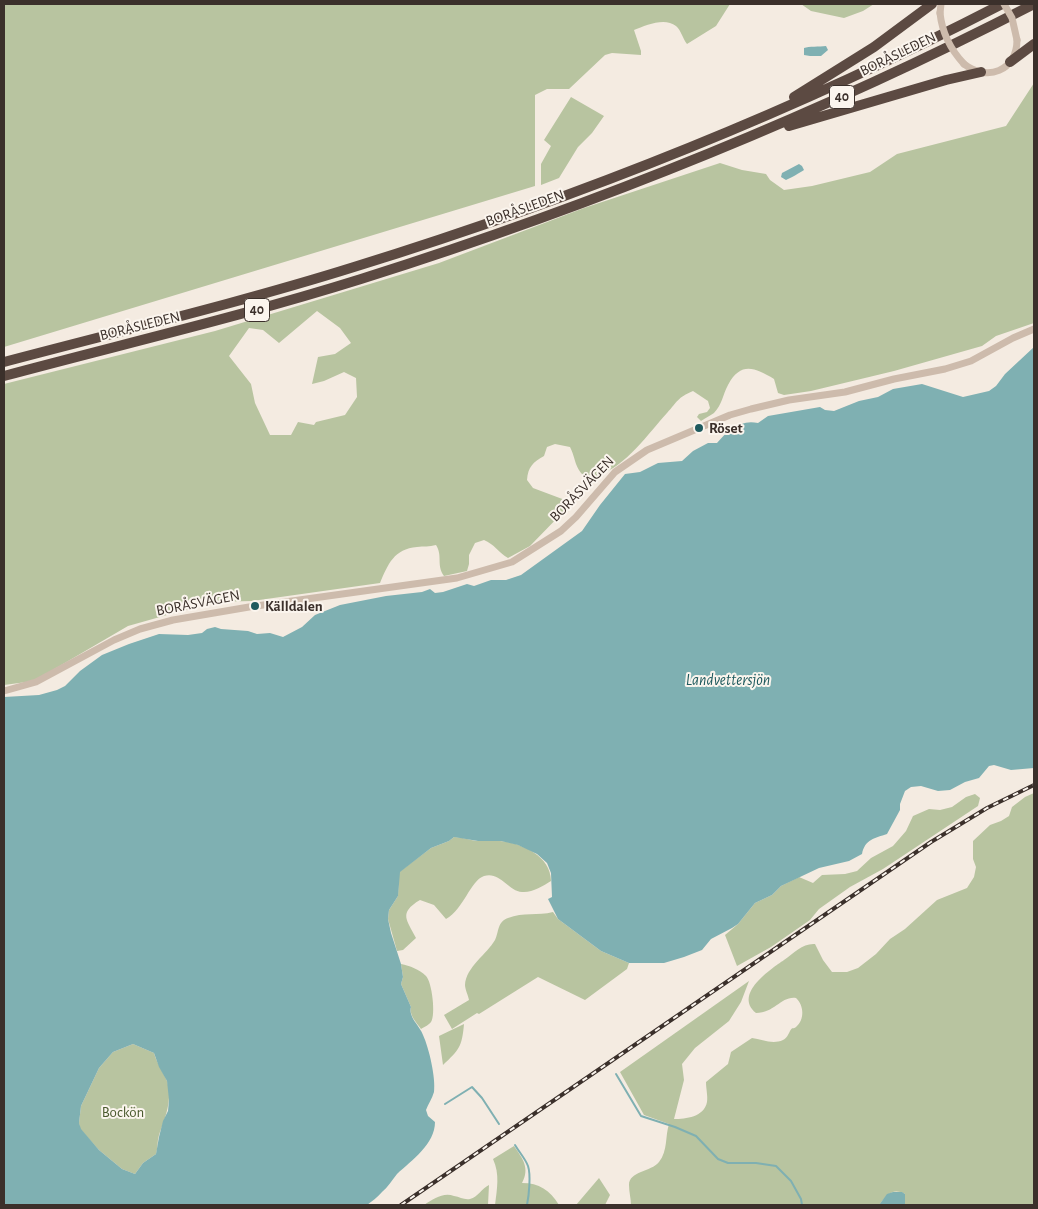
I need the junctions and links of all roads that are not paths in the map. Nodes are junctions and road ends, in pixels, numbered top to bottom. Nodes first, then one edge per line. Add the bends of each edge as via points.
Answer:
1 (932, 4) edge
2 (941, 4) edge
3 (1003, 4) edge
4 (1034, 4) edge
5 (925, 7) edge
6 (1034, 44) edge
7 (1010, 62) junction
8 (981, 72) junction
9 (764, 116) junction
10 (745, 139) junction
11 (1034, 329) edge
12 (4, 362) edge
13 (4, 376) edge
14 (4, 691) edge

1 - 5 highway
2 - 8 street, bridge via 940,13 948,41 964,64
3 - 7 street, 40, bridge via 1012,18 1017,40
3 - 9 highway, BORÅSLEDEN / 40
4 - 10 highway, BORÅSLEDEN / 40 via 875,82
5 - 9 highway via 874,47
6 - 7 highway
7 - 8 street via 996,72
8 - 10 highway
9 - 12 highway, BORÅSLEDEN / 40 via 562,196 355,267 226,305
10 - 13 highway, BORÅSLEDEN / 40 via 507,231 359,280 230,318
11 - 14 street, BORÅSVÄGEN via 946,369 751,409 637,455 615,472 561,531 512,562 457,578 172,620 124,635 36,682

